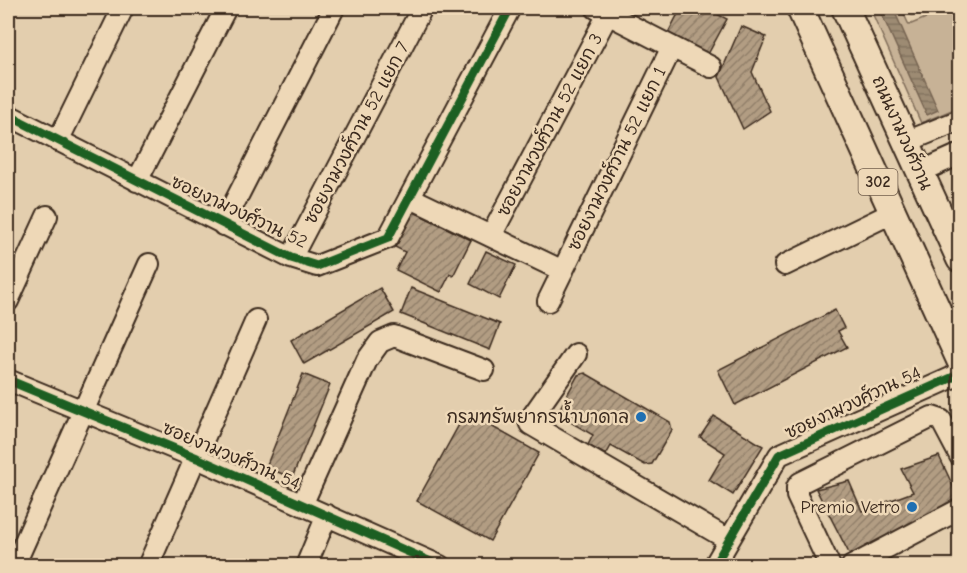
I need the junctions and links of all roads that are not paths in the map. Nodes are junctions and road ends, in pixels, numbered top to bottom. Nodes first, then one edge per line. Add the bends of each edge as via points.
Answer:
1 (123, 8) edge
2 (226, 8) edge
3 (334, 8) edge
4 (422, 8) edge
5 (510, 8) edge
6 (800, 8) edge
7 (845, 8) edge
8 (602, 11) edge
9 (672, 47) junction
10 (711, 67) dead end
11 (8, 115) edge
12 (960, 120) edge
13 (58, 141) junction
14 (906, 142) junction
15 (960, 154) edge
16 (920, 172) junction
17 (137, 181) junction
18 (411, 198) junction
19 (892, 213) junction
20 (47, 216) dead end
21 (223, 225) junction
22 (491, 236) junction
23 (291, 258) junction
24 (960, 259) edge
25 (149, 264) dead end
26 (786, 265) dead end
27 (563, 271) junction
28 (8, 301) edge
29 (548, 301) dead end
30 (256, 320) dead end
31 (576, 354) dead end
32 (959, 364) edge
33 (484, 370) dead end
34 (8, 380) edge
35 (84, 413) junction
36 (960, 456) edge
37 (197, 458) junction
38 (302, 505) junction
39 (960, 509) edge
40 (327, 515) junction
41 (729, 540) junction
42 (14, 566) edge
43 (148, 566) edge
44 (306, 566) edge
45 (440, 566) edge
46 (714, 566) edge
47 (830, 566) edge
48 (852, 566) edge

1 - 13 street
2 - 17 street
3 - 21 street
4 - 23 street, ซอยงามวงศ์วาน 52 แยก 7
5 - 18 street, ซอยงามวงศ์วาน 52
6 - 19 main road, 302
7 - 14 main road, ถนนงามวงศ์วาน / 302
8 - 9 street
8 - 22 street, ซอยงามวงศ์วาน 52 แยก 3
9 - 10 street
9 - 27 street, ซอยงามวงศ์วาน 52 แยก 1
11 - 13 street, ซอยงามวงศ์วาน 52
12 - 14 street
13 - 17 street, ซอยงามวงศ์วาน 52
14 - 16 main road, ถนนงามวงศ์วาน / 302
15 - 16 street
16 - 24 main road, ถนนงามวงศ์วาน / 302
17 - 21 street, ซอยงามวงศ์วาน 52
18 - 22 street, ซอยงามวงศ์วาน 52 แยก 1
18 - 23 street, ซอยงามวงศ์วาน 52 via 388,238 317,266
19 - 26 street
19 - 32 main road, 302
20 - 28 street
21 - 23 street, ซอยงามวงศ์วาน 52
22 - 27 street, ซอยงามวงศ์วาน 52 แยก 1
25 - 35 street
27 - 29 street, ซอยงามวงศ์วาน 52 แยก 1
30 - 37 street
31 - 41 street via 530,424
32 - 41 street, ซอยงามวงศ์วาน 54 via 780,455
33 - 38 street via 394,336 380,342 367,360
34 - 35 street, ซอยงามวงศ์วาน 54
35 - 37 street, ซอยงามวงศ์วาน 54
35 - 42 street
36 - 47 street via 936,416 800,483 798,496
37 - 38 street, ซอยงามวงศ์วาน 54
37 - 43 street
38 - 40 street, ซอยงามวงศ์วาน 54
39 - 48 street
40 - 44 street
40 - 45 street, ซอยงามวงศ์วาน 54
41 - 46 street, ซอยงามวงศ์วาน 54

